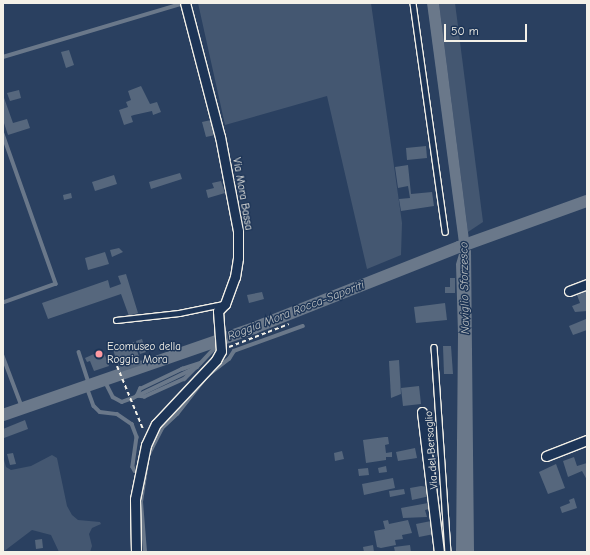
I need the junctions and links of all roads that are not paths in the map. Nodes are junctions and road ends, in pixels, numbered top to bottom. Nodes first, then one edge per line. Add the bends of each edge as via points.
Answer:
1 (413, 3) edge
2 (186, 5) edge
3 (445, 232) dead end
4 (587, 284) edge
5 (569, 291) dead end
6 (225, 304) junction
7 (116, 320) dead end
8 (434, 347) dead end
9 (422, 412) dead end
10 (587, 440) edge
11 (546, 456) dead end
12 (136, 552) edge
13 (439, 552) edge
14 (448, 552) edge

1 - 3 lane
2 - 6 street, Via Mora Bassa via 217,122 238,231 235,277
4 - 5 street
6 - 7 lane via 179,313
6 - 12 street, Via Mora Bassa via 218,311 221,348 216,360 156,424 147,441 134,516
8 - 14 lane, Via del Bersaglio
9 - 13 street
10 - 11 street

